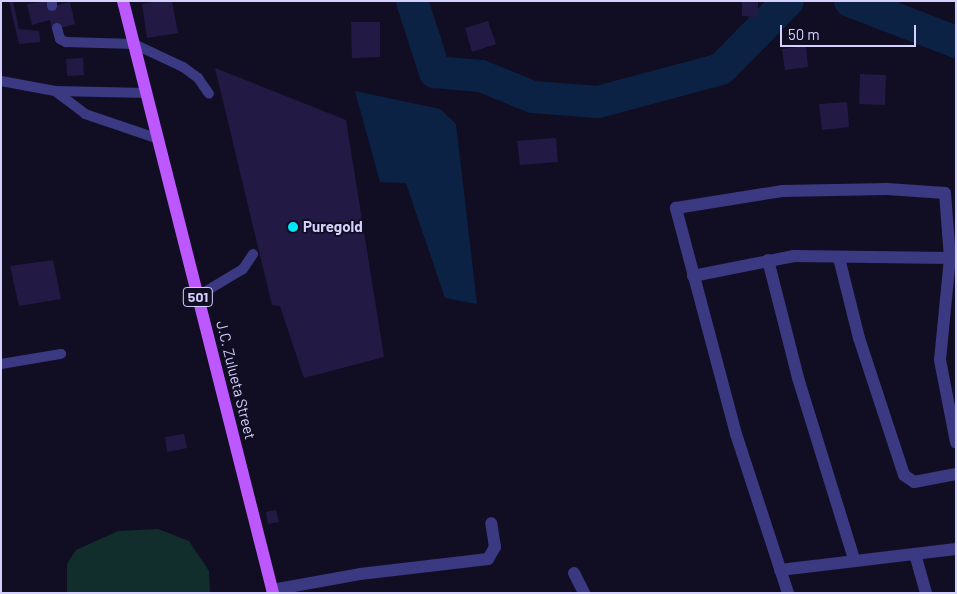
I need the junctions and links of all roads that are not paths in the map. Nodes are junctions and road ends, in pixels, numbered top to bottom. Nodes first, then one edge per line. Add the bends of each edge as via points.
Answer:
1 (123, 1) edge
2 (57, 28) dead end
3 (134, 44) junction
4 (1, 81) edge
5 (55, 91) junction
6 (147, 93) junction
7 (208, 94) dead end
8 (159, 139) junction
9 (254, 254) dead end
10 (839, 258) junction
11 (950, 258) junction
12 (768, 260) junction
13 (693, 276) junction
14 (951, 287) edge
15 (198, 296) junction
16 (61, 354) dead end
17 (1, 364) edge
18 (956, 442) edge
19 (956, 474) edge
20 (491, 523) dead end
21 (956, 549) edge
22 (915, 554) junction
23 (854, 559) junction
24 (780, 570) junction
25 (574, 573) dead end
26 (272, 592) edge
27 (584, 593) edge
28 (788, 593) edge
29 (926, 593) edge

1 - 3 main road, J.C. Zulueta Street / 501
2 - 3 lane via 60,39 66,42
3 - 6 main road, J.C. Zulueta Street / 501
3 - 7 lane via 183,67 198,78
4 - 5 lane
5 - 6 lane
5 - 8 lane via 85,114
6 - 8 main road, J.C. Zulueta Street / 501
8 - 15 main road, J.C. Zulueta Street / 501
9 - 15 lane via 243,269
10 - 11 street
10 - 12 street via 794,256
10 - 19 street via 859,338 904,475 914,482
11 - 13 street via 945,193 887,188 782,191 676,208
11 - 14 street
12 - 13 street
12 - 23 street via 798,378
13 - 24 street via 736,434
14 - 18 street via 940,360
15 - 26 main road, J.C. Zulueta Street / 501
16 - 17 lane
20 - 26 street via 495,546 488,559 360,574
21 - 22 street
22 - 23 street
22 - 29 street
23 - 24 street
24 - 28 street
25 - 27 street

